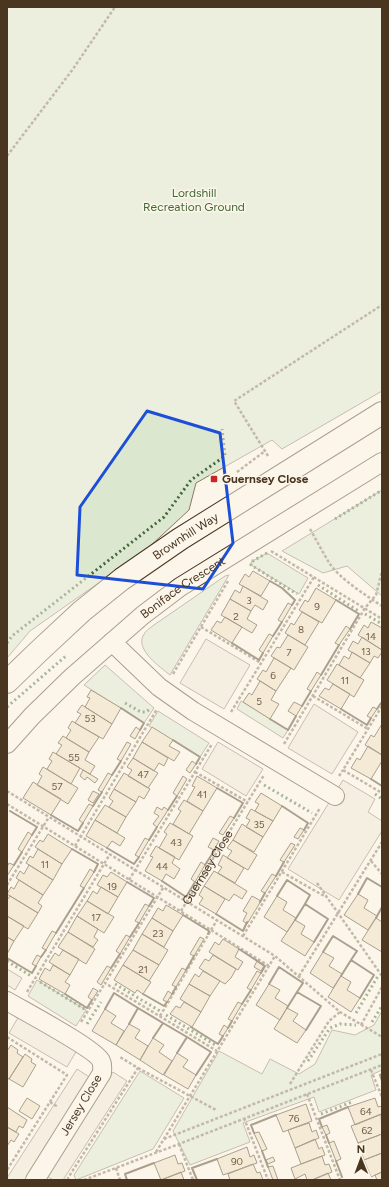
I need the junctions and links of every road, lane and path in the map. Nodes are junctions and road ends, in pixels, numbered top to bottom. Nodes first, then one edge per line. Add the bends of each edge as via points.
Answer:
1 (116, 7) edge
2 (7, 156) edge
3 (382, 305) edge
4 (382, 413) edge
5 (265, 452) junction
6 (268, 456) dead end
7 (382, 462) edge
8 (237, 472) dead end
9 (308, 526) dead end
10 (254, 541) junction
11 (382, 571) edge
12 (232, 575) dead end
13 (314, 577) junction
14 (372, 600) junction
15 (382, 606) edge
16 (365, 608) junction
17 (382, 619) edge
18 (201, 627) junction
19 (112, 642) junction
20 (261, 663) junction
21 (7, 682) edge
22 (165, 692) junction
23 (313, 696) junction
24 (382, 706) edge
25 (222, 728) junction
26 (368, 729) junction
27 (7, 744) edge
28 (274, 759) junction
29 (343, 770) junction
30 (195, 772) junction
31 (7, 791) edge
32 (382, 793) edge
33 (333, 794) junction
34 (248, 802) junction
35 (7, 804) edge
36 (49, 817) junction
37 (43, 827) junction
38 (81, 837) junction
39 (382, 842) edge
40 (75, 846) junction
41 (110, 854) junction
42 (371, 861) junction
43 (103, 864) junction
44 (134, 869) junction
45 (282, 872) junction
46 (382, 874) edge
47 (129, 880) junction
48 (317, 883) dead end
49 (7, 885) edge
50 (164, 887) junction
51 (157, 897) junction
52 (328, 899) junction
53 (187, 902) junction
54 (181, 911) junction
55 (338, 913) junction
56 (217, 920) junction
57 (211, 930) junction
58 (243, 936) junction
59 (275, 956) junction
60 (269, 966) junction
61 (299, 976) junction
62 (382, 976) edge
63 (105, 983) junction
64 (382, 987) edge
65 (12, 1004) edge
66 (340, 1012) junction
67 (160, 1016) junction
68 (360, 1025) junction
69 (7, 1037) edge
70 (382, 1037) edge
71 (71, 1038) junction
72 (218, 1052) junction
73 (382, 1054) edge
74 (382, 1065) edge
75 (138, 1068) dead end
76 (371, 1070) junction
77 (290, 1084) dead end
78 (307, 1094) junction
79 (190, 1096) junction
80 (382, 1097) edge
81 (216, 1110) dead end
82 (244, 1118) junction
83 (164, 1139) junction
84 (180, 1144) junction
85 (156, 1153) junction
86 (116, 1168) junction
87 (7, 1170) edge
88 (35, 1180) edge
89 (84, 1180) edge
90 (120, 1180) edge
91 (193, 1180) edge
92 (268, 1180) edge
93 (340, 1180) edge

1 - 2 path
3 - 5 path via 234,401
4 - 21 street, Brownhill Way via 180,539 122,579 82,612
5 - 6 path
5 - 8 path
7 - 10 street, Boniface Crescent
9 - 14 path via 331,566
10 - 13 path
10 - 19 street, Boniface Crescent via 180,587
11 - 14 path, Guernsey Close via 376,595
12 - 18 path
13 - 16 path
13 - 20 path
14 - 15 path
14 - 16 path, Guernsey Close
16 - 17 path
16 - 23 path, Guernsey Close
18 - 20 path
18 - 22 path
19 - 22 street
19 - 27 street, Boniface Crescent via 72,677
20 - 25 path
22 - 25 street
22 - 38 path
23 - 26 path
23 - 28 path, Guernsey Close
24 - 26 path
25 - 28 street
25 - 30 path
26 - 29 path
28 - 33 street
28 - 34 path, Guernsey Close
29 - 32 path
29 - 33 path
30 - 34 path
30 - 44 path
31 - 36 path
33 - 45 path
34 - 53 path, Guernsey Close
35 - 37 path
36 - 37 path
36 - 38 path
37 - 40 path
37 - 49 path
38 - 40 path
38 - 41 path
39 - 42 path
40 - 43 path
41 - 43 path
41 - 44 path
42 - 46 path
42 - 55 path
43 - 47 path
43 - 65 path
44 - 47 path
44 - 50 path
45 - 52 path
45 - 58 path
47 - 51 path
48 - 52 path
50 - 51 path
50 - 53 path
51 - 54 path
51 - 63 path
52 - 55 path
53 - 54 path
53 - 56 path, Guernsey Close
54 - 57 path
55 - 61 path
55 - 62 path
56 - 57 path
56 - 58 path, Guernsey Close
57 - 60 path
57 - 67 path
58 - 59 path, Guernsey Close
59 - 60 path
59 - 61 path, Guernsey Close
60 - 72 path
61 - 66 path, Guernsey Close
63 - 67 path
63 - 71 path
64 - 68 path
65 - 71 street, Jersey Close
66 - 68 path, Guernsey Close
66 - 77 path via 329,1021
67 - 72 path
68 - 70 path, Guernsey Close
69 - 87 path via 67,1075
71 - 88 street, Jersey Close via 101,1060 102,1073
72 - 79 path
73 - 83 path
74 - 76 path
75 - 79 path
76 - 78 path
76 - 80 path
78 - 82 path
78 - 93 path
79 - 81 path
79 - 83 path
82 - 84 path
82 - 92 path
83 - 85 path
84 - 85 path
84 - 91 path
85 - 86 path
86 - 89 path
86 - 90 path

